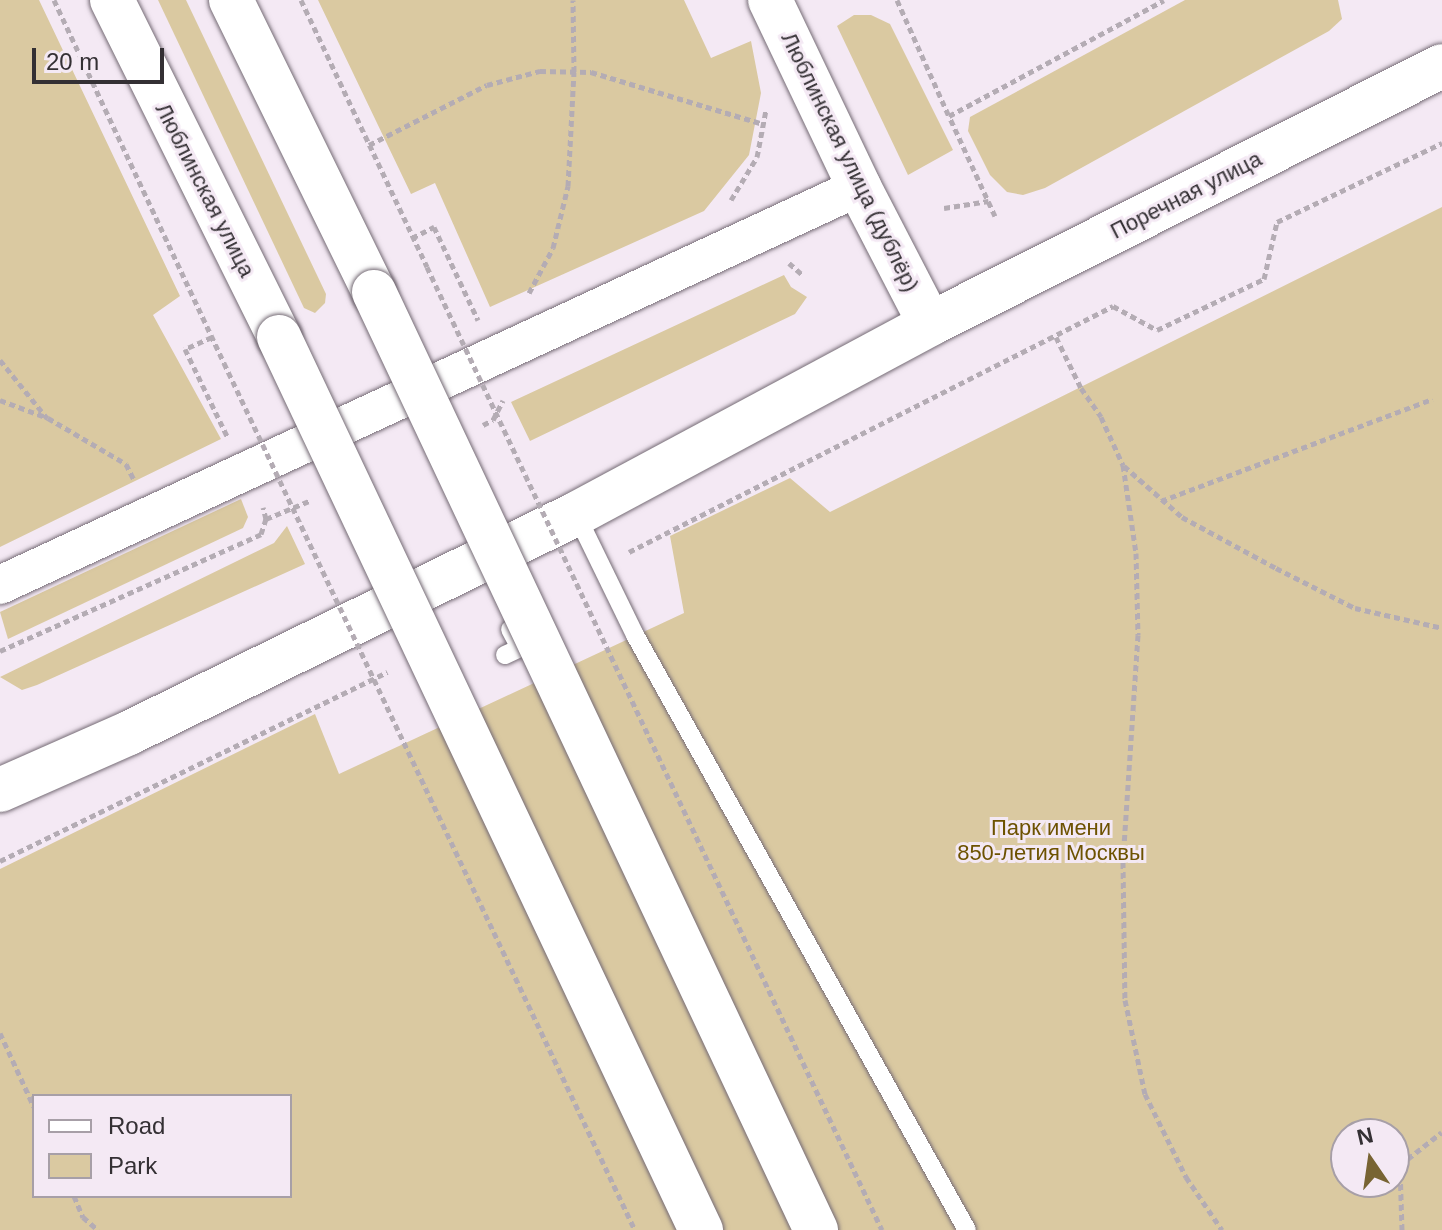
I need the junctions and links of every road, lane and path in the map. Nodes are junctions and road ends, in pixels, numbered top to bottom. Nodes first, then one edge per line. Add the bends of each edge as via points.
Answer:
1 (54, 0) edge
2 (112, 0) edge
3 (231, 0) edge
4 (301, 0) edge
5 (573, 0) edge
6 (770, 0) edge
7 (897, 0) edge
8 (1164, 0) edge
9 (1442, 66) edge
10 (574, 72) junction
11 (949, 116) junction
12 (763, 124) dead end
13 (1442, 143) edge
14 (369, 145) junction
15 (859, 187) junction
16 (988, 201) junction
17 (944, 208) dead end
18 (995, 216) dead end
19 (412, 238) junction
20 (527, 296) dead end
21 (930, 324) junction
22 (480, 325) dead end
23 (212, 337) junction
24 (0, 360) edge
25 (1433, 399) dead end
26 (0, 400) edge
27 (48, 418) junction
28 (232, 448) dead end
29 (1123, 465) junction
30 (140, 492) dead end
31 (1160, 502) junction
32 (262, 504) dead end
33 (576, 514) junction
34 (0, 585) edge
35 (503, 615) dead end
36 (1442, 628) edge
37 (0, 651) edge
38 (505, 655) dead end
39 (0, 790) edge
40 (0, 1033) edge
41 (32, 1103) edge
42 (1442, 1132) edge
43 (75, 1198) edge
44 (98, 1230) edge
45 (635, 1230) edge
46 (701, 1230) edge
47 (816, 1230) edge
48 (882, 1230) edge
49 (967, 1230) edge
50 (1222, 1230) edge
51 (1402, 1230) edge

1 - 23 path
2 - 46 main road, Люблинская улица, bridge via 279,337
3 - 47 main road, bridge
4 - 14 path
5 - 10 path
6 - 15 main road, Люблинская улица (дублёр)
7 - 11 path
8 - 11 path
9 - 21 main road, Поречная улица
10 - 12 path via 591,72
10 - 14 path via 540,71 487,85
10 - 20 path via 568,186 553,248
11 - 16 path
13 - 29 path via 1277,222 1264,279 1157,330 1113,306 1056,337
14 - 19 path
15 - 21 main road, Люблинская улица (дублёр)
15 - 34 street
16 - 17 path
16 - 18 path
19 - 22 path via 434,227
19 - 48 path, bridge
21 - 33 main road, Поречная улица
23 - 28 path via 185,349
23 - 45 path, bridge
24 - 27 path
25 - 31 path
26 - 27 path
27 - 30 path via 126,464
29 - 31 path
29 - 50 path via 1136,553 1138,635 1123,862 1125,1000 1145,1094 1186,1177
31 - 36 path via 1355,608
32 - 37 path via 266,519 261,534
33 - 39 main road, Поречная улица via 481,568
33 - 49 lane via 635,635
35 - 38 lane via 520,648
40 - 41 path
42 - 51 path via 1400,1165
43 - 44 path via 83,1217

